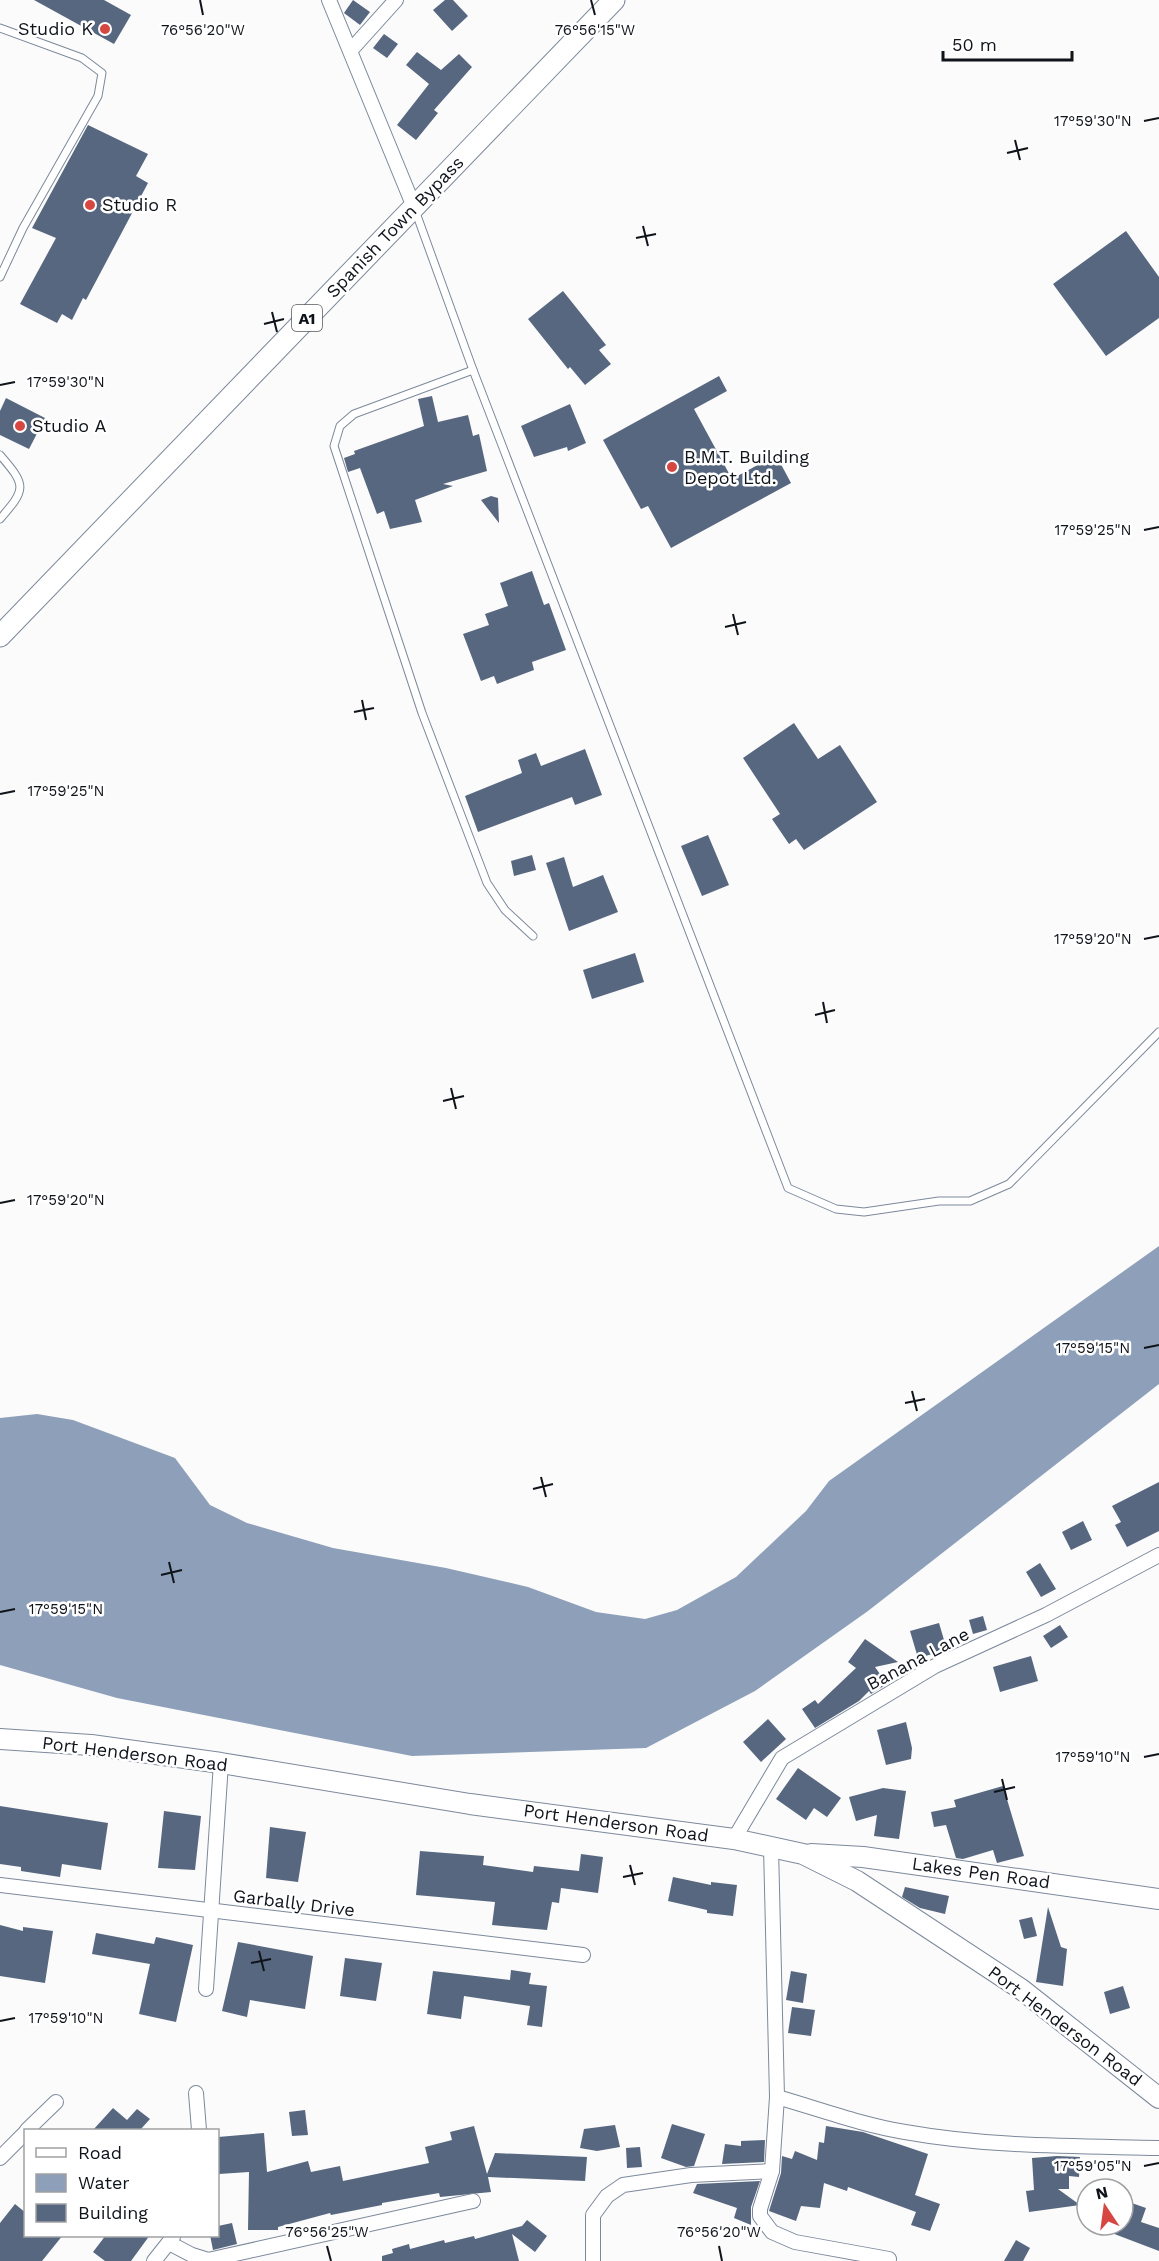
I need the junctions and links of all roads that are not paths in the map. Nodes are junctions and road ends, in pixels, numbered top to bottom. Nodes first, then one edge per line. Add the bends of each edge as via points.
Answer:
1 (329, 0) edge
2 (396, 0) edge
3 (614, 0) edge
4 (0, 28) edge
5 (351, 50) junction
6 (414, 207) junction
7 (0, 277) edge
8 (473, 370) junction
9 (0, 455) edge
10 (0, 519) edge
11 (1, 634) edge
12 (533, 936) dead end
13 (1159, 1032) edge
14 (1159, 1556) edge
15 (0, 1739) edge
16 (221, 1763) junction
17 (734, 1839) junction
18 (771, 1847) junction
19 (803, 1854) junction
20 (0, 1885) edge
21 (1159, 1899) edge
22 (212, 1912) junction
23 (583, 1955) dead end
24 (206, 1989) dead end
25 (196, 2093) dead end
26 (777, 2097) junction
27 (1159, 2097) edge
28 (56, 2102) dead end
29 (28, 2129) edge
30 (199, 2129) edge
31 (24, 2133) edge
32 (1159, 2148) edge
33 (0, 2158) edge
34 (772, 2171) junction
35 (473, 2201) dead end
36 (171, 2239) edge
37 (889, 2259) dead end
38 (154, 2261) edge
39 (593, 2261) edge

1 - 5 street
2 - 5 street
3 - 6 main road, Spanish Town Bypass / A1
4 - 7 lane via 82,58 102,73 98,96 23,228
5 - 6 street
6 - 8 lane
6 - 11 main road, Spanish Town Bypass / A1
8 - 12 lane via 354,414 340,426 334,446 422,713 487,884
8 - 13 lane via 788,1188 836,1209 864,1212 970,1200 1009,1184
9 - 10 lane via 21,483 19,497
14 - 17 street, Banana Lane via 1046,1615 935,1666 782,1758
15 - 16 street, Port Henderson Road via 91,1745
16 - 17 street, Port Henderson Road via 470,1804
16 - 22 street
17 - 18 street, Port Henderson Road
18 - 19 street, Port Henderson Road
18 - 26 street
19 - 21 street, Lakes Pen Road via 863,1857
19 - 27 street, Port Henderson Road via 857,1881 1021,1989
20 - 22 street, Garbally Drive
22 - 23 street, Garbally Drive
22 - 24 street
25 - 30 street
26 - 32 street via 903,2132 962,2140
26 - 34 street
28 - 29 street
31 - 33 street
34 - 37 street via 760,2209 760,2216 772,2232 795,2242
34 - 39 street via 702,2174 623,2185 593,2215
35 - 36 street via 208,2260 192,2255
36 - 38 street

